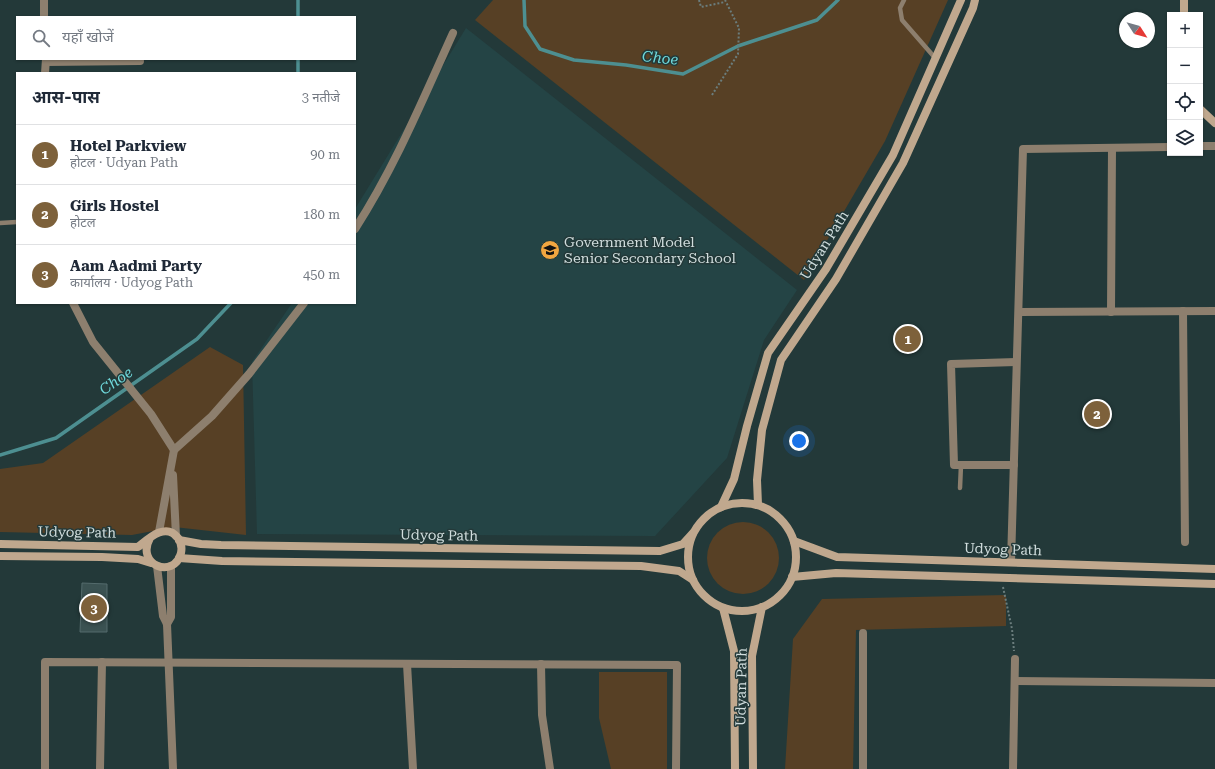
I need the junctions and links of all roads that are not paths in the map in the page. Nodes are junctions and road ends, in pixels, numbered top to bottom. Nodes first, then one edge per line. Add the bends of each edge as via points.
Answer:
1 (44, 0) edge
2 (904, 0) edge
3 (961, 0) edge
4 (975, 0) edge
5 (1184, 0) edge
6 (1184, 12) edge
7 (44, 16) edge
8 (453, 33) dead end
9 (936, 59) junction
10 (46, 60) edge
11 (140, 61) dead end
12 (45, 72) edge
13 (1203, 112) edge
14 (1215, 123) edge
15 (1203, 146) edge
16 (1215, 146) edge
17 (1167, 147) edge
18 (1112, 148) junction
19 (16, 222) edge
20 (0, 223) edge
21 (356, 227) edge
22 (74, 304) edge
23 (303, 304) edge
24 (1183, 311) junction
25 (1215, 311) edge
26 (1019, 312) junction
27 (1111, 312) junction
28 (1016, 362) junction
29 (174, 450) junction
30 (173, 460) junction
31 (961, 465) junction
32 (1014, 465) junction
33 (960, 488) dead end
34 (758, 505) junction
35 (721, 507) junction
36 (159, 532) junction
37 (693, 533) junction
38 (150, 538) junction
39 (178, 538) junction
40 (794, 541) junction
41 (1185, 542) dead end
42 (0, 544) edge
43 (0, 556) edge
44 (179, 558) junction
45 (1011, 562) junction
46 (154, 564) junction
47 (171, 566) junction
48 (1215, 569) edge
49 (792, 577) junction
50 (693, 580) junction
51 (1215, 584) edge
52 (762, 607) junction
53 (723, 608) junction
54 (167, 624) junction
55 (863, 633) dead end
56 (1015, 659) road end
57 (102, 662) junction
58 (168, 662) junction
59 (407, 664) junction
60 (541, 664) junction
61 (1015, 681) junction
62 (1215, 683) edge
63 (45, 769) edge
64 (100, 769) edge
65 (173, 769) edge
66 (413, 769) edge
67 (550, 769) edge
68 (676, 769) edge
69 (735, 769) edge
70 (753, 769) edge
71 (863, 769) edge
72 (1013, 769) edge

1 - 7 street
2 - 9 lane via 900,8 902,20
3 - 9 main road, Udyan Path
4 - 34 main road, Udyan Path via 903,163 836,279 781,360 762,430 757,480
5 - 6 main road
8 - 21 street via 394,160
9 - 35 main road, Udyan Path via 893,155 826,269 768,353 734,479
10 - 11 street
10 - 12 street
13 - 14 main road
15 - 16 street
17 - 18 street
18 - 26 street via 1023,149
18 - 27 street
19 - 20 lane
22 - 29 street via 93,342 151,414
23 - 29 street via 249,374 212,416
24 - 25 street
24 - 27 street
24 - 41 street
26 - 27 street
26 - 28 street
28 - 31 street via 951,364 954,465
28 - 32 street
29 - 30 street
30 - 36 street
30 - 39 street
31 - 32 street
31 - 33 lane
32 - 45 street
34 - 35 main road via 739,503
34 - 40 main road via 780,519
35 - 37 main road via 708,515
36 - 38 main road
36 - 39 main road via 165,531
37 - 39 main road, Udyog Path via 683,544 660,551 221,545 202,544
37 - 50 main road via 688,556
38 - 42 main road, Udyog Path via 138,547
38 - 46 main road via 146,544 146,551 147,557
39 - 44 main road via 182,549
40 - 45 main road, Udyog Path via 837,556
40 - 49 main road via 796,559
43 - 46 main road, Udyog Path via 102,557 138,559
44 - 47 main road
44 - 50 main road, Udyog Path via 222,561 641,566 679,571
45 - 48 main road, Udyog Path
46 - 47 main road
46 - 54 street via 163,616
47 - 54 street via 171,617
49 - 51 main road, Udyog Path via 836,573
49 - 52 main road via 783,592
50 - 53 main road via 708,600
52 - 53 main road via 742,611
52 - 70 main road, Udyan Path via 752,656
53 - 69 main road, Udyan Path via 734,651
54 - 58 street
55 - 71 street
56 - 61 street
57 - 58 street
57 - 63 street via 45,662
57 - 64 street
58 - 59 street
58 - 65 street
59 - 60 street
59 - 66 street
60 - 67 street via 542,715
60 - 68 street via 677,665
61 - 62 street
61 - 72 street

